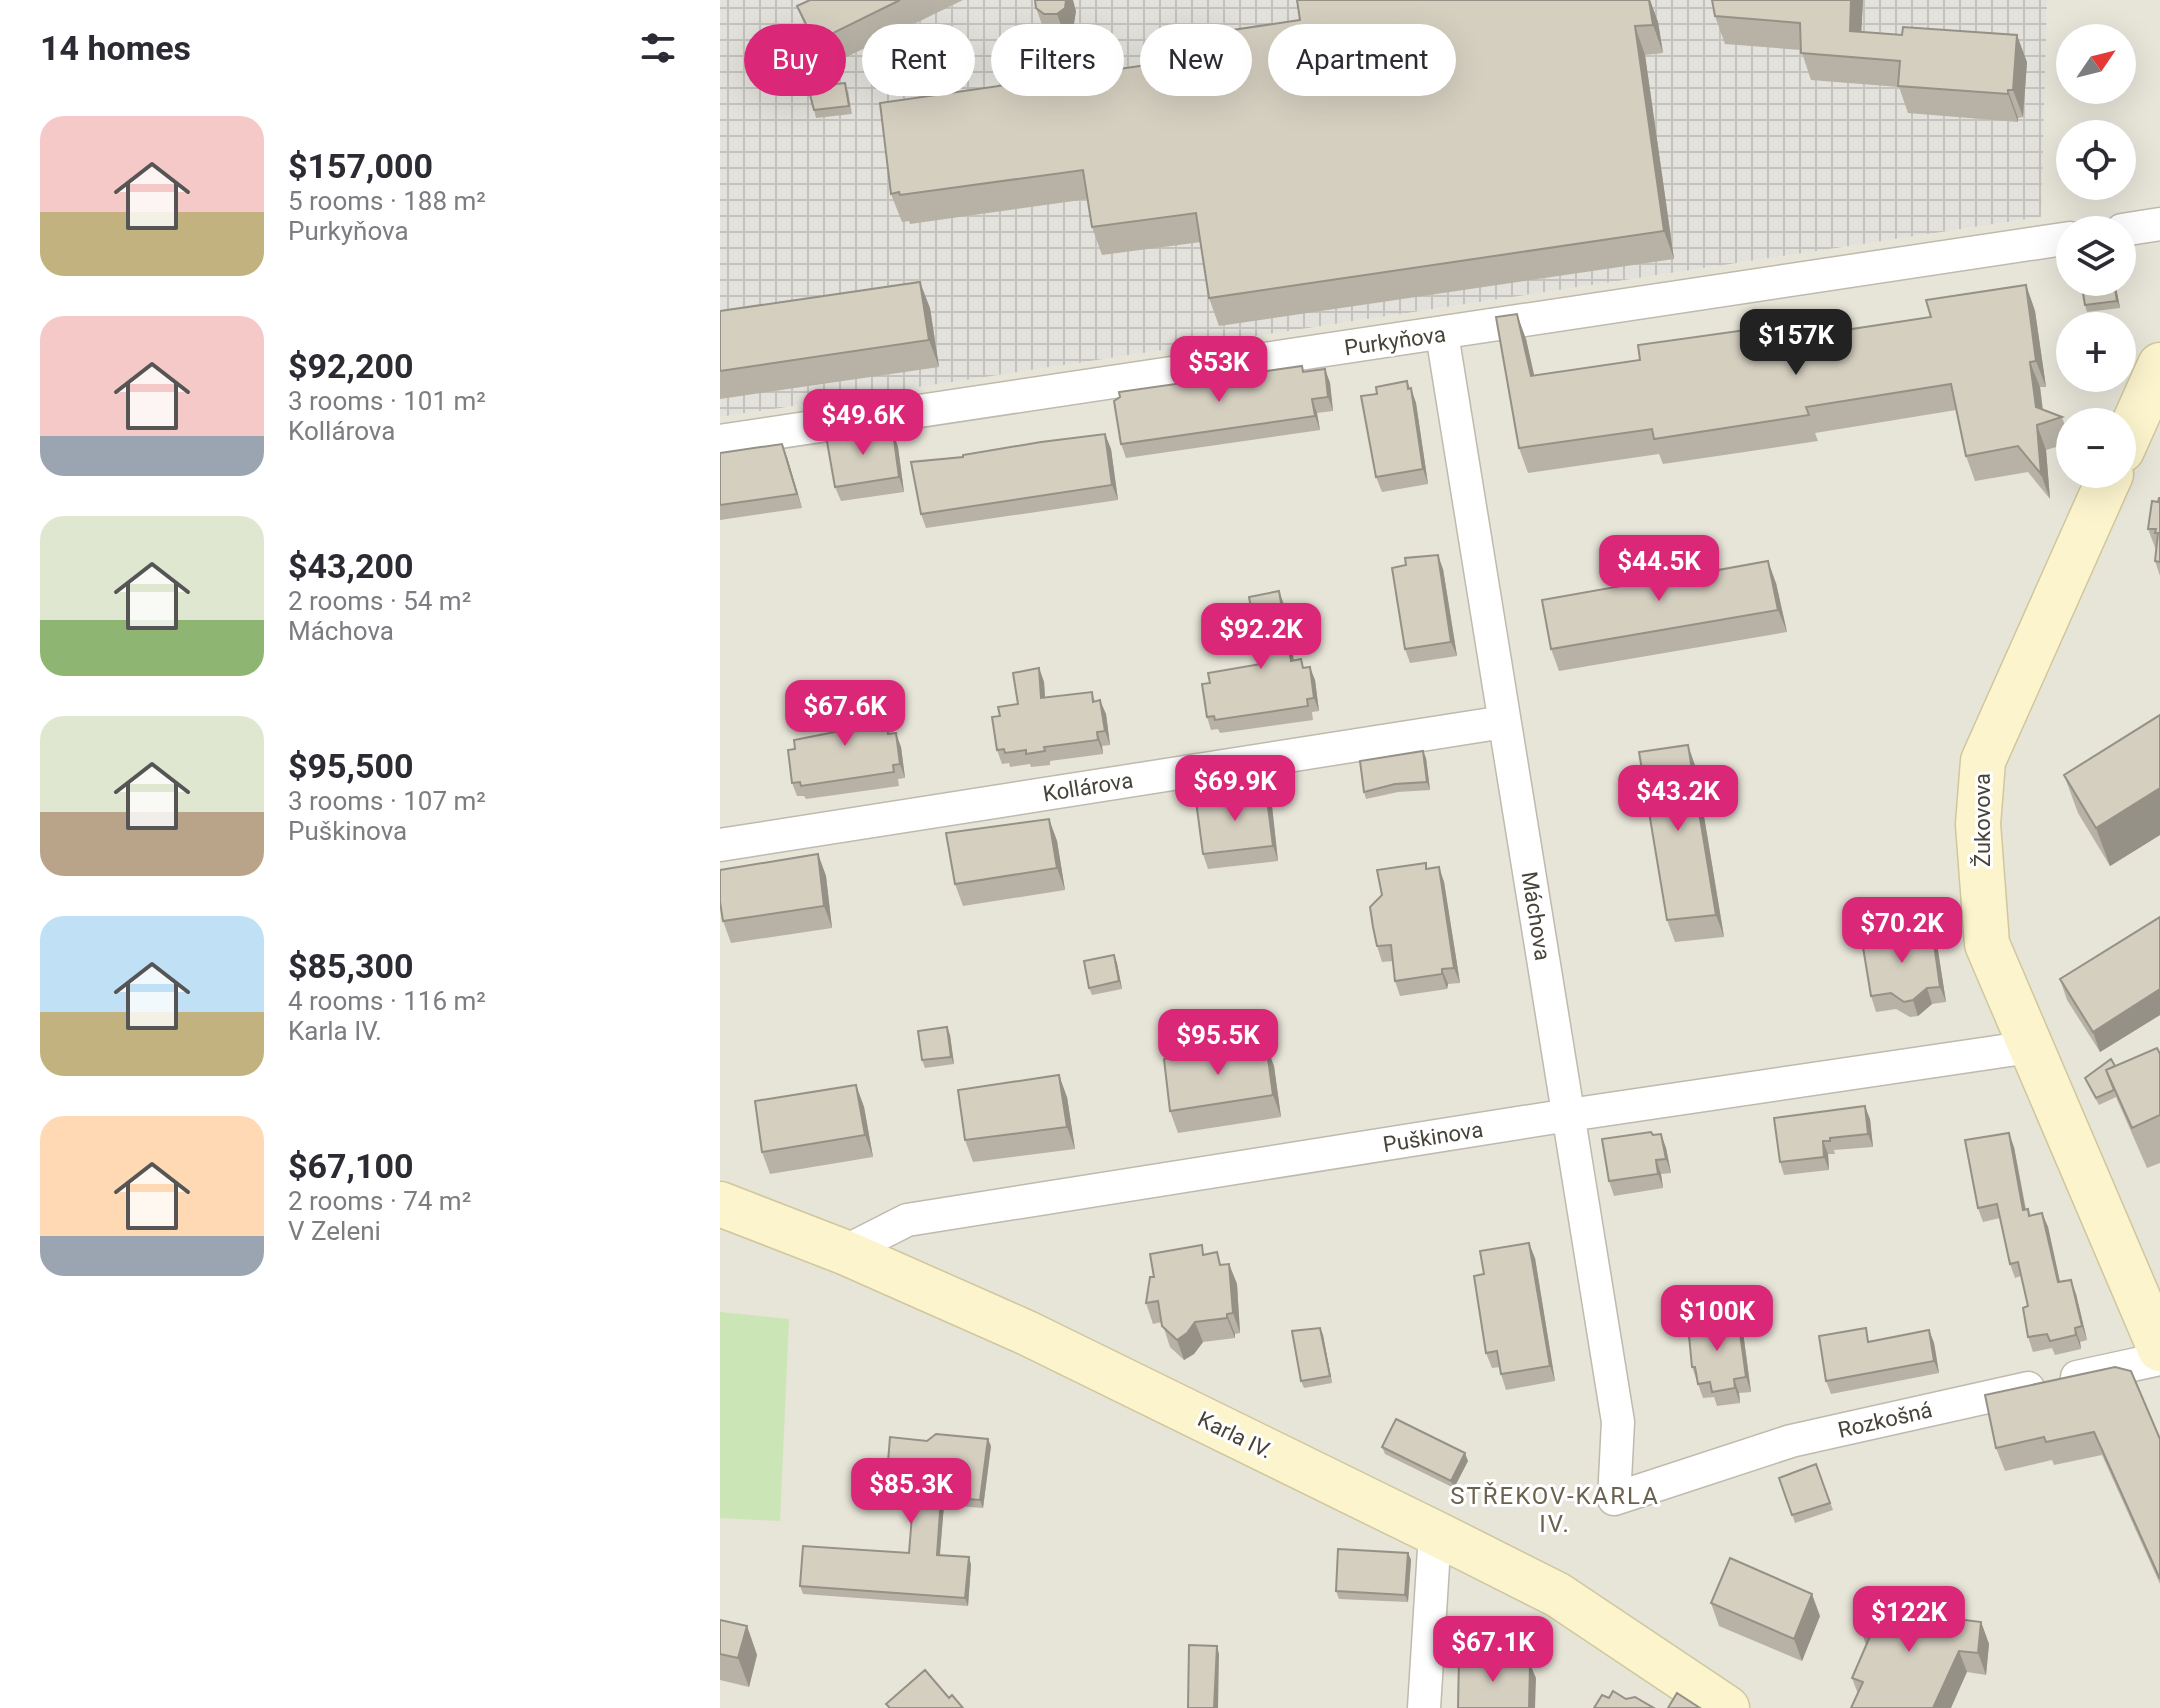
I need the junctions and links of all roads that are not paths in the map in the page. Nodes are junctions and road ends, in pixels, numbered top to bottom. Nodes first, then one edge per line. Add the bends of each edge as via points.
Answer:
1 (2160, 224) edge
2 (2136, 228) edge
3 (2056, 240) edge
4 (1442, 334) junction
5 (2160, 365) edge
6 (2136, 419) edge
7 (720, 441) edge
8 (2105, 488) edge
9 (1504, 722) junction
10 (720, 845) edge
11 (2030, 1047) junction
12 (1569, 1115) junction
13 (720, 1204) edge
14 (844, 1252) junction
15 (2160, 1349) edge
16 (2160, 1359) edge
17 (1614, 1499) joint
18 (1435, 1533) junction
19 (1424, 1708) edge
20 (1727, 1708) edge

1 - 2 street
3 - 4 street, Purkyňova
4 - 7 street, Purkyňova
4 - 9 street, Máchova
5 - 6 street
8 - 11 street, Žukovova via 1983,761 1978,824 1987,944
9 - 10 street, Kollárova
9 - 12 street, Máchova
11 - 12 street, Puškinova
11 - 15 street, Žukovova
12 - 14 street, Puškinova via 907,1220
12 - 17 street, Máchova via 1618,1422
13 - 14 street, Karla IV.
14 - 18 street, Karla IV. via 1027,1333
16 - 17 street, Rozkošná via 1791,1441
18 - 19 street
18 - 20 street, Karla IV. via 1558,1595

